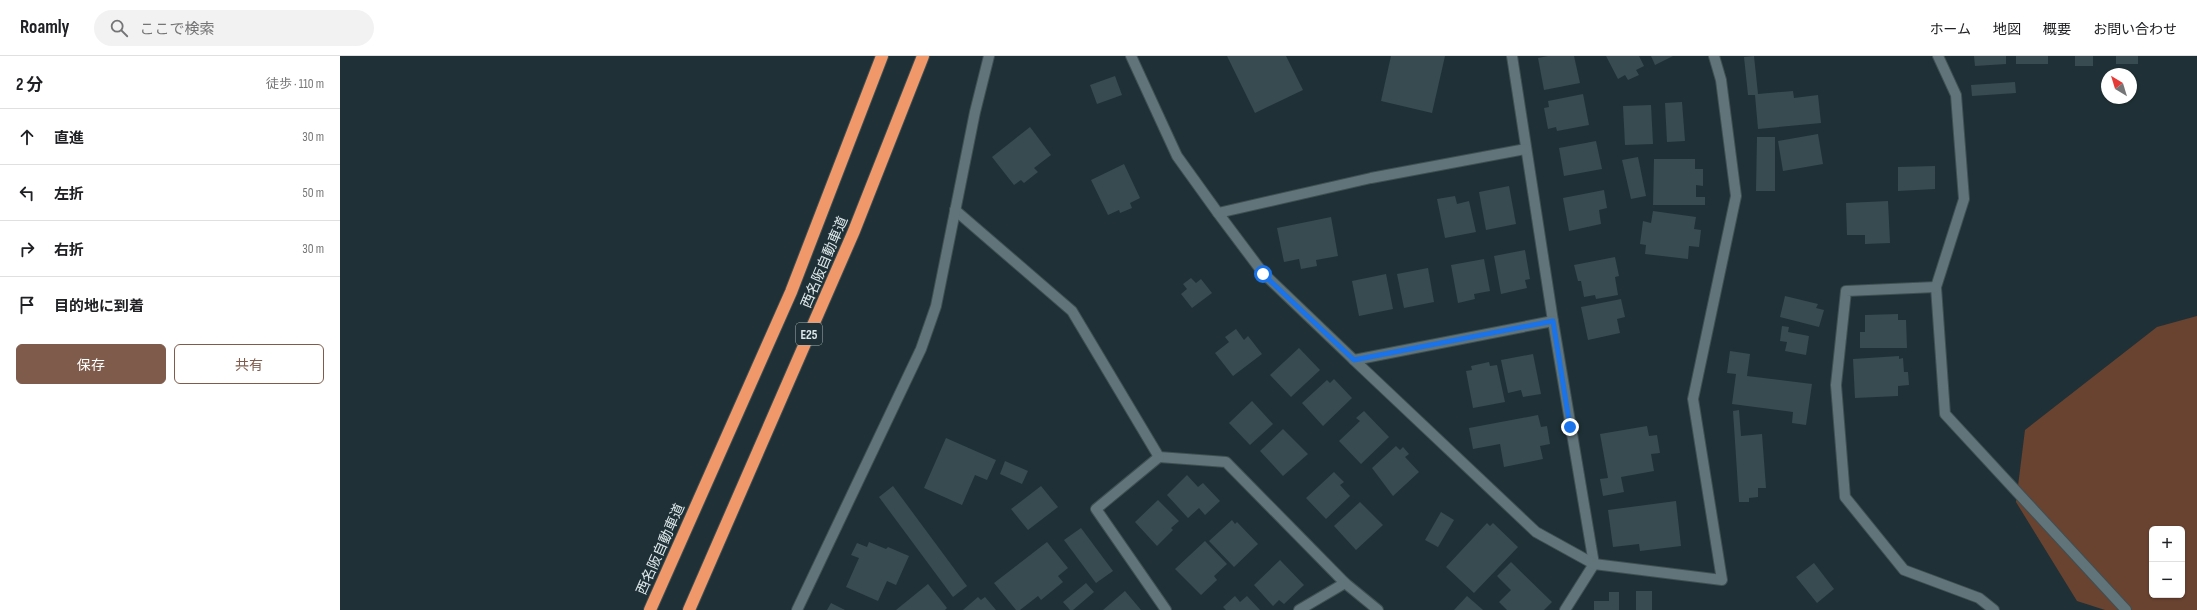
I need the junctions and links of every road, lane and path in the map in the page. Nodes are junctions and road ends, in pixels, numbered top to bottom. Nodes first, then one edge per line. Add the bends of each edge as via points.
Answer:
1 (882, 56) edge
2 (923, 56) edge
3 (989, 56) edge
4 (1131, 56) edge
5 (1512, 56) edge
6 (1714, 56) edge
7 (1938, 56) edge
8 (1526, 149) junction
9 (955, 210) junction
10 (1218, 213) junction
11 (1936, 287) junction
12 (1553, 321) junction
13 (1354, 360) junction
14 (1159, 456) junction
15 (1594, 564) junction
16 (1345, 583) junction
17 (650, 610) edge
18 (689, 610) edge
19 (797, 610) edge
20 (1166, 610) edge
21 (1299, 610) edge
22 (1378, 610) edge
23 (1565, 610) edge
24 (1994, 610) edge
25 (2126, 610) edge

1 - 17 highway, 西名阪自動車道 / E25 via 791,292
2 - 18 highway, 西名阪自動車道 / E25 via 854,231
3 - 9 street
4 - 10 street via 1177,156
5 - 8 street
6 - 15 street via 1721,80 1736,196 1692,399 1722,580
7 - 11 street via 1956,95 1964,199
8 - 10 street via 1370,178
8 - 12 street
9 - 14 street via 1072,311
9 - 19 street via 936,306 921,349
10 - 13 street via 1263,274
11 - 24 street via 1846,292 1836,385 1845,497 1904,570 1979,598
11 - 25 street via 1945,414
12 - 13 street
12 - 15 street
13 - 15 street via 1536,532
14 - 16 street via 1226,462
14 - 20 street via 1096,509
15 - 23 street
16 - 21 street
16 - 22 street

